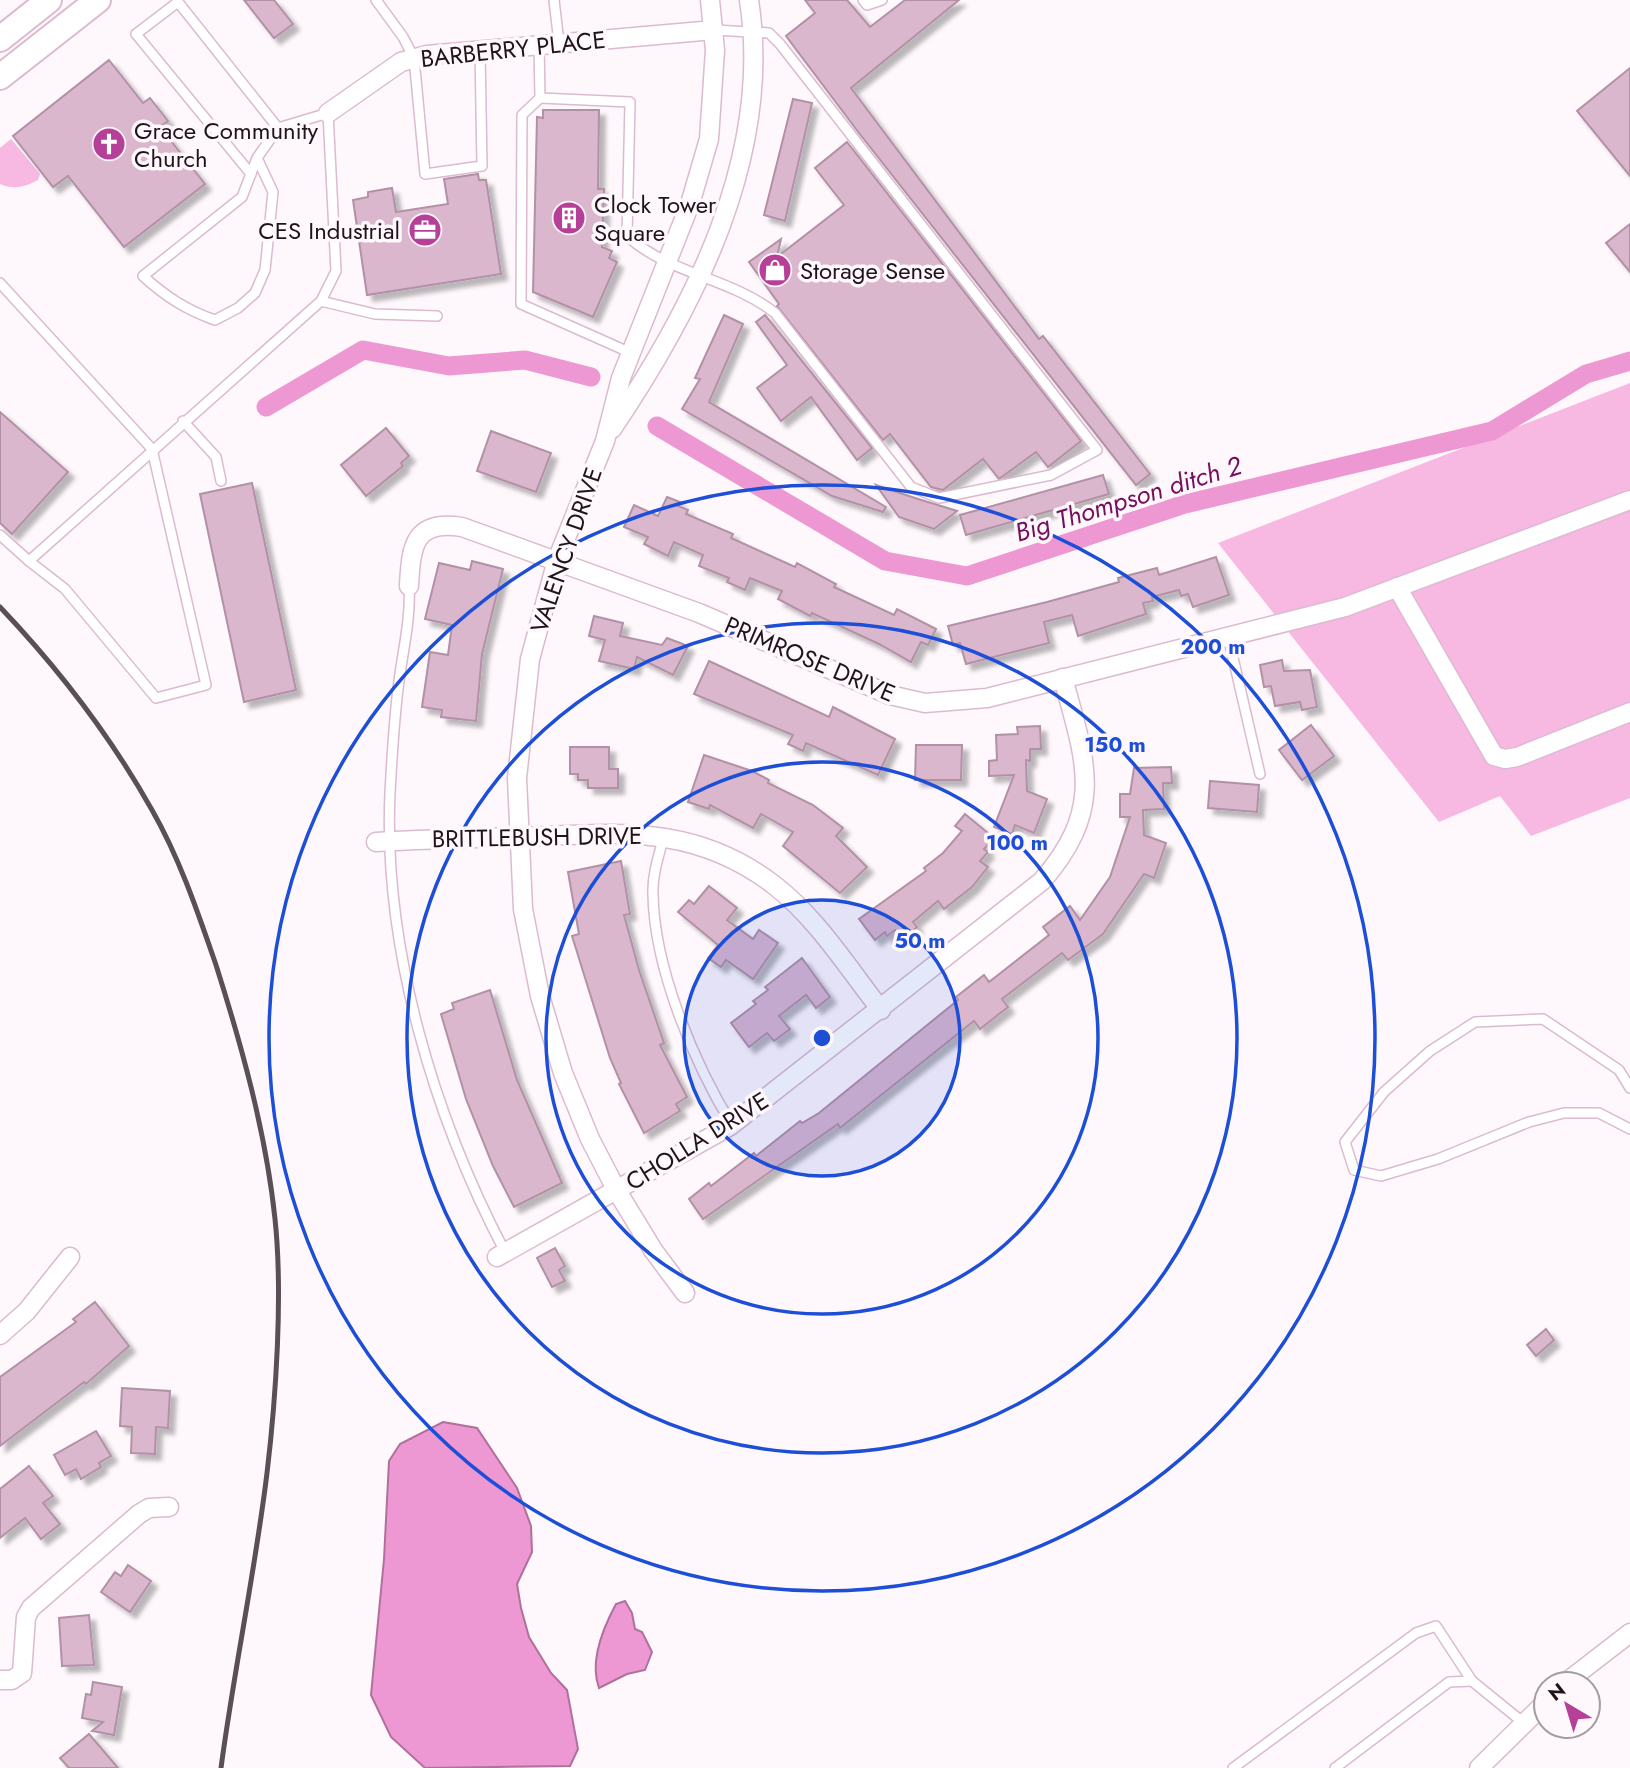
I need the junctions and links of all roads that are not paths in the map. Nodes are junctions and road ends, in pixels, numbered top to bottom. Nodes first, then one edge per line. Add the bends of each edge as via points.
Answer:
1 (50, 0) edge
2 (98, 0) edge
3 (376, 0) edge
4 (554, 0) edge
5 (710, 0) edge
6 (749, 0) edge
7 (863, 0) edge
8 (882, 0) edge
9 (714, 30) junction
10 (752, 32) junction
11 (0, 39) edge
12 (559, 43) junction
13 (539, 45) junction
14 (480, 50) junction
15 (414, 58) junction
16 (3, 68) edge
17 (540, 98) junction
18 (328, 113) junction
19 (278, 128) junction
20 (257, 158) junction
21 (251, 174) junction
22 (667, 262) junction
23 (699, 277) junction
24 (0, 283) edge
25 (321, 300) junction
26 (438, 316) dead end
27 (631, 353) junction
28 (183, 421) junction
29 (605, 441) junction
30 (152, 449) junction
31 (221, 481) dead end
32 (1630, 500) edge
33 (0, 535) edge
34 (557, 560) junction
35 (29, 561) junction
36 (409, 586) joint
37 (1397, 587) junction
38 (1227, 636) junction
39 (1063, 678) junction
40 (1630, 712) edge
41 (1260, 774) dead end
42 (664, 836) junction
43 (517, 837) junction
44 (382, 842) junction
45 (881, 1010) junction
46 (1630, 1088) edge
47 (732, 1125) junction
48 (1630, 1129) edge
49 (617, 1191) junction
50 (501, 1255) joint
51 (70, 1257) dead end
52 (685, 1293) dead end
53 (0, 1335) edge
54 (169, 1507) dead end
55 (1630, 1633) edge
56 (1582, 1670) edge
57 (0, 1680) edge
58 (1472, 1681) junction
59 (1532, 1717) edge
60 (1525, 1724) junction
61 (1233, 1768) edge
62 (1335, 1768) edge
63 (1479, 1768) edge

1 - 11 main road
2 - 16 main road
3 - 15 lane
4 - 12 lane
5 - 9 street, VALENCY DRIVE
6 - 10 street, VALENCY DRIVE
7 - 8 lane via 867,5
9 - 10 lane
9 - 12 street, BARBERRY PLACE
9 - 22 street, VALENCY DRIVE via 709,139
10 - 23 street, VALENCY DRIVE via 751,99 741,162
10 - 23 lane via 769,33 780,44 1097,450 1051,475 939,498 911,486 775,313 758,299
12 - 13 street, BARBERRY PLACE
13 - 14 street, BARBERRY PLACE
13 - 17 lane
14 - 15 street, BARBERRY PLACE
14 - 15 lane via 482,166 425,174
15 - 18 street, BARBERRY PLACE via 401,62
17 - 22 lane via 630,102 627,236 645,252
17 - 27 lane via 522,115 521,304
18 - 19 lane
18 - 25 lane via 336,271
19 - 20 lane
19 - 21 lane via 178,2 136,34
20 - 21 lane
20 - 21 lane via 273,192 265,270 255,293 215,320 165,296 143,276 242,197
22 - 23 lane
22 - 27 street, VALENCY DRIVE
23 - 29 street, VALENCY DRIVE via 641,387
24 - 30 lane
25 - 26 lane via 375,314
25 - 28 lane
27 - 29 street, VALENCY DRIVE
28 - 30 lane
28 - 31 lane via 216,457
29 - 34 street, VALENCY DRIVE
30 - 35 lane
30 - 35 lane via 206,685 156,698 65,589
32 - 37 street, PRIMROSE DRIVE
33 - 35 lane
34 - 36 street, PRIMROSE DRIVE via 462,527 430,526 413,548
34 - 39 street, PRIMROSE DRIVE via 699,613 890,695 925,703 957,702
34 - 43 street, VALENCY DRIVE via 530,659 518,759
36 - 44 lane via 411,607
37 - 38 street, PRIMROSE DRIVE via 1345,607
37 - 40 street via 1494,756 1505,760 1517,757
38 - 39 street, PRIMROSE DRIVE
38 - 41 lane
39 - 45 street, CHOLLA DRIVE via 1086,778 1083,812 1071,845 1042,881
42 - 43 street, BRITTLEBUSH DRIVE via 607,831
42 - 45 street, BRITTLEBUSH DRIVE via 720,854 774,885 807,916
42 - 47 lane via 653,894 659,939 695,1054
43 - 44 street, BRITTLEBUSH DRIVE
43 - 49 street, VALENCY DRIVE via 528,942 551,1038 584,1126
44 - 50 lane via 408,988 430,1072
45 - 47 street, CHOLLA DRIVE
46 - 48 lane via 1619,1070 1543,1018 1475,1022 1430,1051 1384,1091 1345,1142 1354,1170 1381,1176 1564,1113 1599,1113
47 - 49 street, CHOLLA DRIVE
49 - 50 street, CHOLLA DRIVE
49 - 52 street, VALENCY DRIVE
51 - 53 street via 27,1311
54 - 57 street via 149,1508 139,1514 40,1599 26,1618 22,1672 12,1680
55 - 56 street
58 - 60 lane
58 - 61 lane via 1436,1626 1416,1633
58 - 62 lane via 1448,1682
59 - 60 street
60 - 63 street

